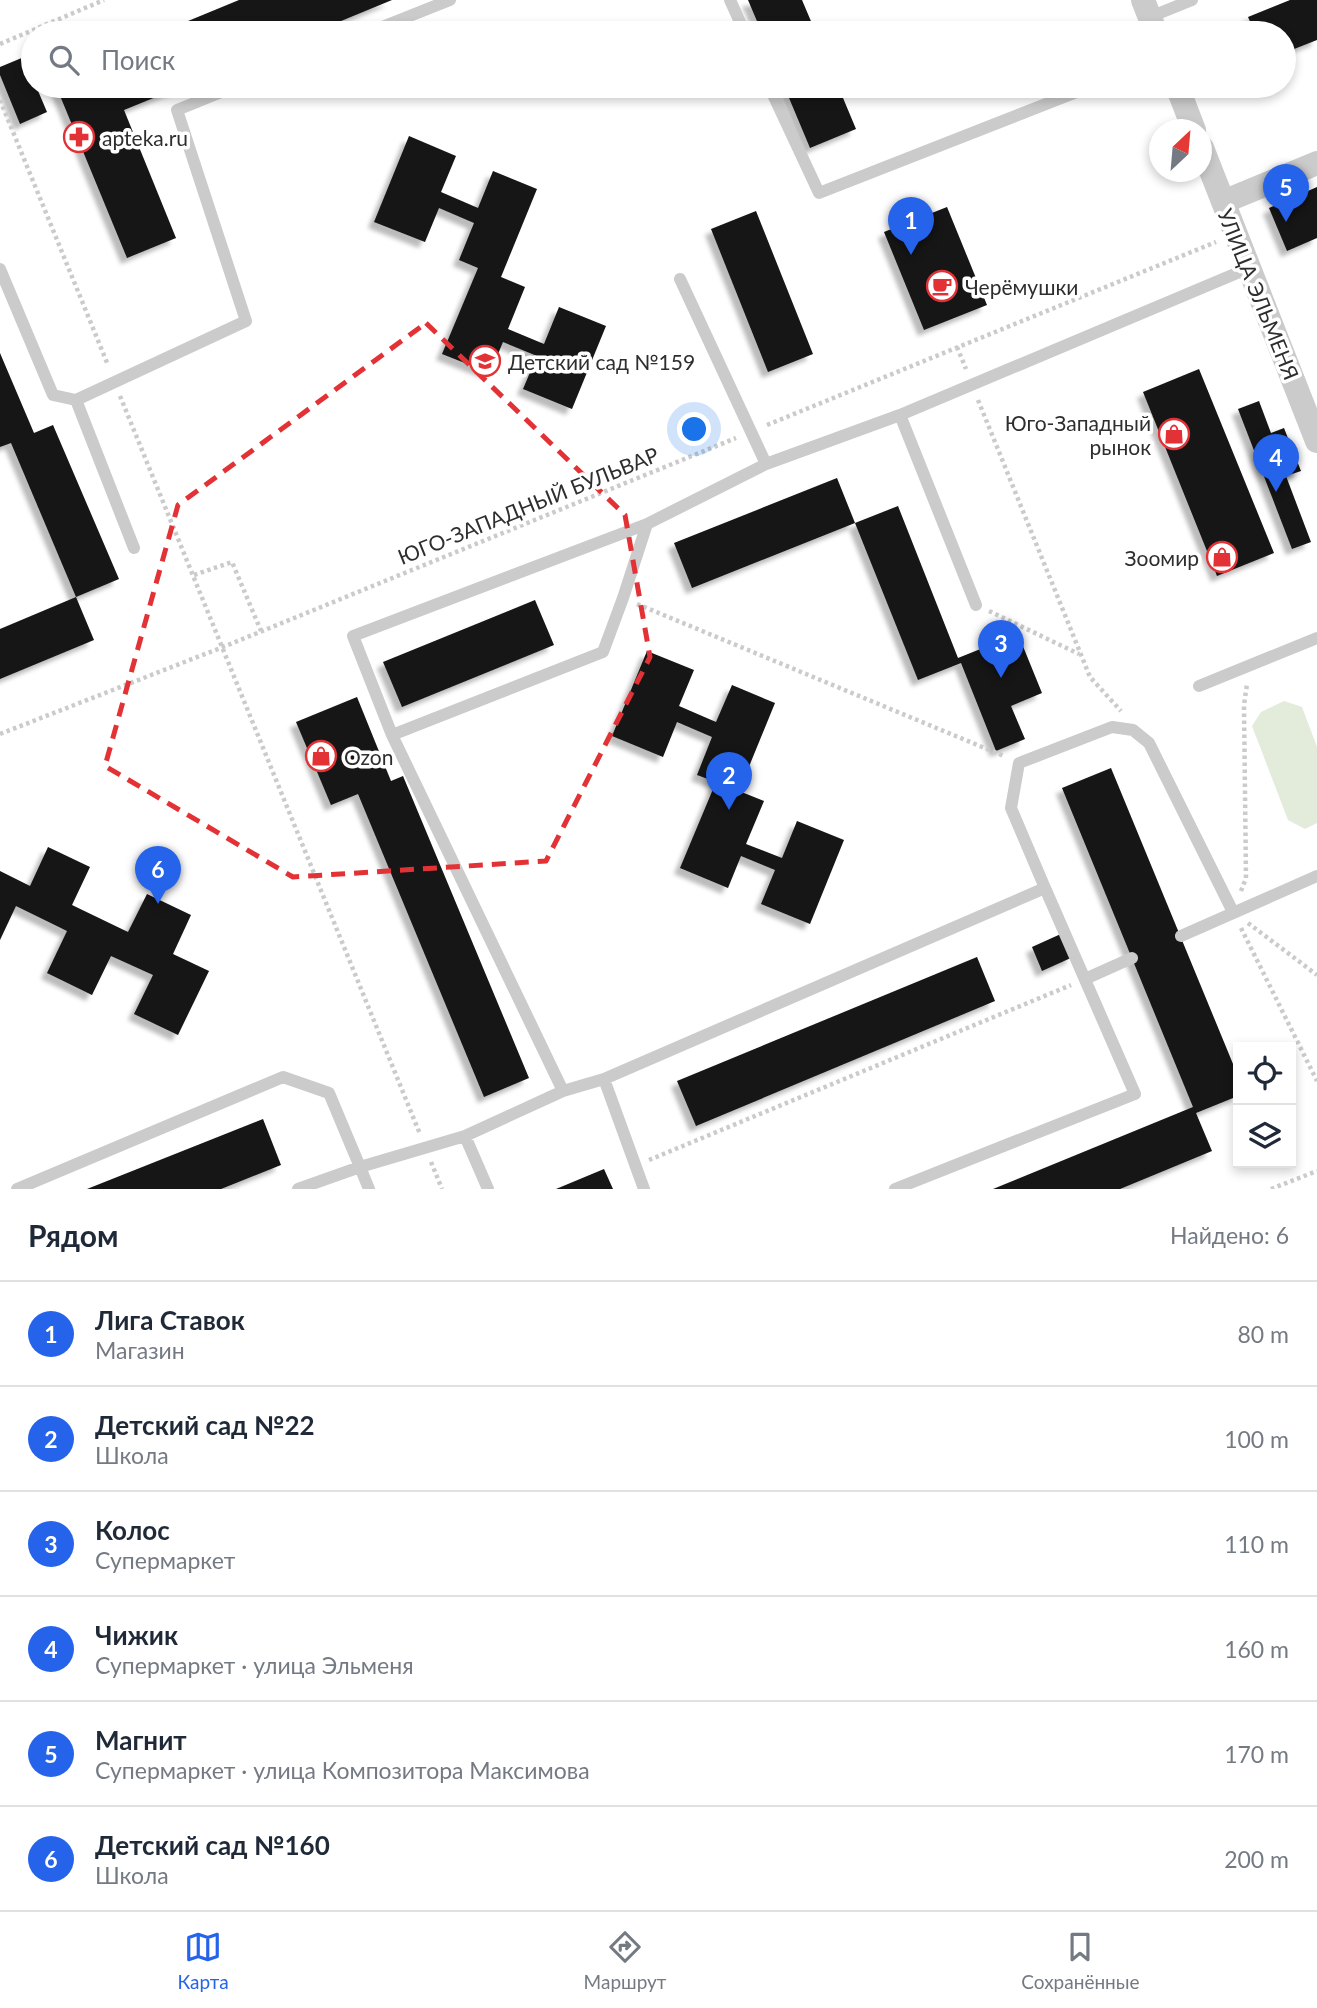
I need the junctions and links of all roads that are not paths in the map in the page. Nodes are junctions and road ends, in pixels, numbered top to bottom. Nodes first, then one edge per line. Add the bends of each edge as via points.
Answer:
1 (450, 0) edge
2 (730, 0) edge
3 (1192, 0) edge
4 (1150, 17) edge
5 (397, 21) edge
6 (740, 21) edge
7 (206, 98) edge
8 (775, 98) edge
9 (1061, 98) edge
10 (1182, 98) edge
11 (1190, 119) edge
12 (1317, 163) edge
13 (1212, 174) edge
14 (1223, 202) junction
15 (1249, 268) junction
16 (0, 269) edge
17 (680, 279) dead end
18 (76, 400) junction
19 (900, 415) junction
20 (1317, 441) edge
21 (766, 464) junction
22 (647, 524) junction
23 (134, 548) dead end
24 (976, 605) road end
25 (1317, 638) edge
26 (1199, 686) dead end
27 (391, 736) junction
28 (1317, 876) edge
29 (1045, 888) junction
30 (1233, 912) junction
31 (1181, 936) dead end
32 (1132, 958) dead end
33 (1085, 979) junction
34 (604, 1079) junction
35 (563, 1091) junction
36 (465, 1136) junction
37 (360, 1167) junction
38 (17, 1189) edge
39 (298, 1189) edge
40 (369, 1189) edge
41 (488, 1189) edge
42 (644, 1189) edge
43 (895, 1189) edge

1 - 5 lane
2 - 6 lane
3 - 4 lane
7 - 18 lane via 177,110 246,321
8 - 9 lane via 819,193
10 - 11 street
12 - 14 street
13 - 14 street, УЛИЦА ЭЛЬМЕНЯ
14 - 15 street, УЛИЦА ЭЛЬМЕНЯ
15 - 19 lane
15 - 20 street, УЛИЦА ЭЛЬМЕНЯ
16 - 18 lane via 53,395
17 - 21 lane
18 - 23 lane
19 - 21 lane
19 - 24 lane
21 - 22 lane
22 - 27 lane via 603,652
22 - 27 lane via 353,636
25 - 26 lane
27 - 35 lane
28 - 30 lane
29 - 30 lane via 1011,808 1019,762 1112,727 1133,730 1150,743
29 - 33 lane
29 - 34 lane
30 - 31 lane
32 - 33 lane
33 - 43 lane via 1135,1094
34 - 35 lane
34 - 42 lane
35 - 36 lane
36 - 37 lane
36 - 41 lane
37 - 38 lane via 329,1093 283,1077
37 - 39 lane
37 - 40 lane

